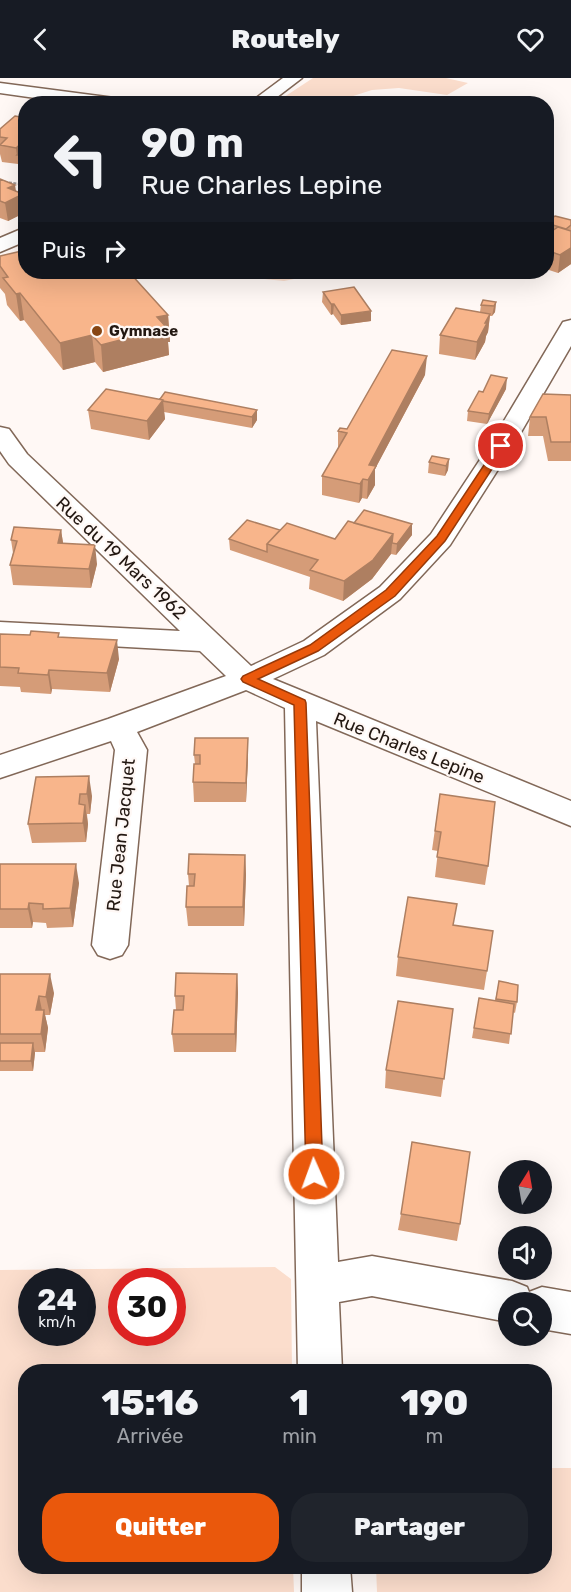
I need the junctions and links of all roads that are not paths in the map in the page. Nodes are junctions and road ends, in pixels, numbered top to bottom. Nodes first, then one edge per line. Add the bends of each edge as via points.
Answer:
1 (294, 78) edge
2 (0, 88) edge
3 (61, 96) edge
4 (268, 96) edge
5 (18, 237) edge
6 (0, 246) edge
7 (571, 327) edge
8 (0, 434) edge
9 (0, 631) edge
10 (210, 642) junction
11 (247, 679) junction
12 (300, 703) junction
13 (120, 727) junction
14 (0, 767) edge
15 (571, 814) edge
16 (110, 945) dead end
17 (317, 1286) junction
18 (498, 1299) edge
19 (552, 1310) edge
20 (571, 1313) edge
21 (320, 1364) edge
22 (326, 1574) edge
23 (327, 1592) edge

1 - 4 street
2 - 3 street
5 - 6 street
7 - 11 street via 501,446 421,562 390,593 334,635
8 - 10 street, Rue du 19 Mars 1962 via 18,459
9 - 10 street
10 - 11 street, Rue du 19 Mars 1962
11 - 12 street, Rue Charles Lepine
11 - 13 street
12 - 15 street, Rue Charles Lepine
12 - 17 street
13 - 14 street
13 - 16 street, Rue Jean Jacquet via 131,750
17 - 18 street via 372,1276
17 - 21 street
19 - 20 street
22 - 23 street

